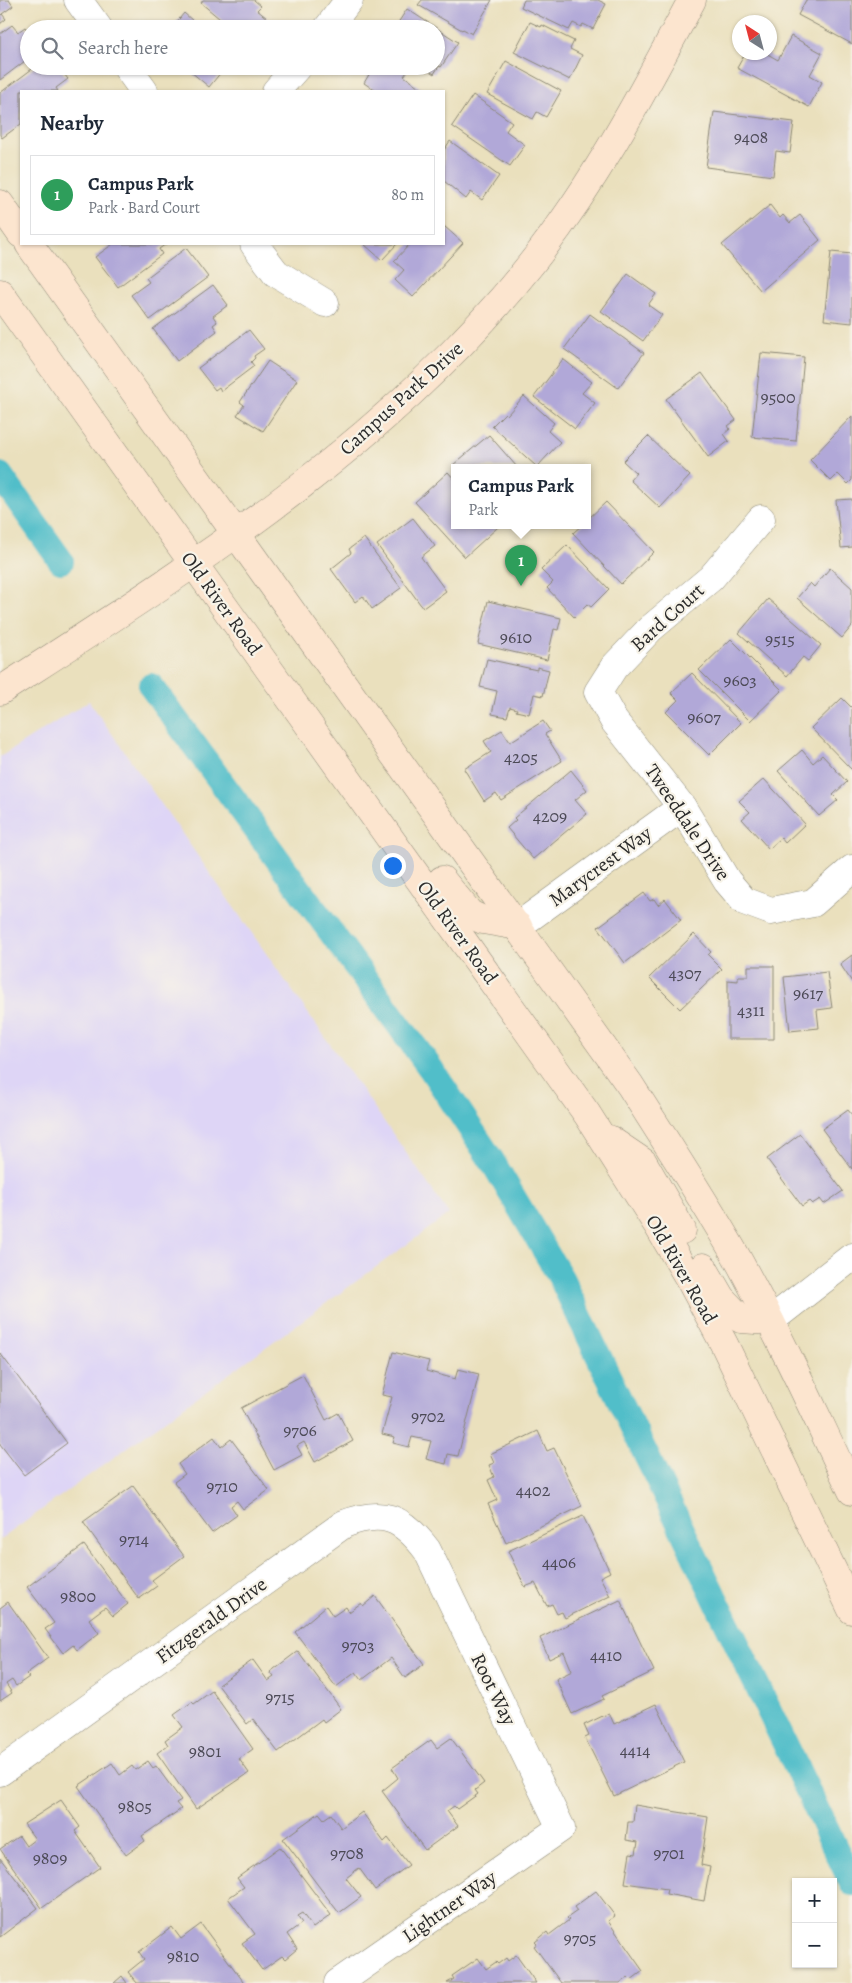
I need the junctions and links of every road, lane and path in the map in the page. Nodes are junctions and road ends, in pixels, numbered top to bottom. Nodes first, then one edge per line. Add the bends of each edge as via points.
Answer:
1 (78, 0) edge
2 (349, 0) edge
3 (692, 0) edge
4 (92, 20) edge
5 (334, 20) edge
6 (132, 75) edge
7 (290, 75) edge
8 (143, 90) edge
9 (277, 90) edge
10 (0, 204) edge
11 (20, 233) edge
12 (29, 245) edge
13 (255, 245) edge
14 (0, 292) edge
15 (325, 303) dead end
16 (761, 519) dead end
17 (236, 533) junction
18 (194, 563) junction
19 (0, 691) edge
20 (614, 720) joint
21 (682, 807) junction
22 (382, 826) junction
23 (852, 869) edge
24 (518, 926) junction
25 (599, 1132) junction
26 (852, 1257) edge
27 (770, 1321) junction
28 (852, 1491) edge
29 (427, 1550) joint
30 (852, 1610) edge
31 (0, 1772) edge
32 (561, 1828) joint
33 (338, 1983) edge

1 - 4 street
2 - 5 street
3 - 17 main road, Campus Park Drive via 633,112 591,181 514,285 421,384 360,439
6 - 8 street
7 - 9 street
10 - 11 main road
12 - 17 main road
13 - 15 street via 276,273
14 - 18 main road, Old River Road
16 - 20 street, Bard Court via 711,578 650,629 614,667 598,692
17 - 18 main road, Campus Park Drive
17 - 24 main road
18 - 19 main road, Campus Park Drive
18 - 22 main road, Old River Road
20 - 21 street, Tweeddale Drive
21 - 23 street, Tweeddale Drive via 727,881 744,901 771,911 813,903
21 - 24 street, Marycrest Way
22 - 24 main road via 404,833 470,914 483,920
22 - 25 main road, Old River Road
24 - 27 main road via 630,1085 702,1199
25 - 27 main road via 643,1162 721,1298 741,1319
25 - 30 main road, Old River Road via 658,1226 724,1344
26 - 27 street
27 - 28 main road
29 - 31 street, Fitzgerald Drive via 413,1532 396,1521 378,1517 344,1524
29 - 32 street, Root Way
32 - 33 street, Lightner Way

